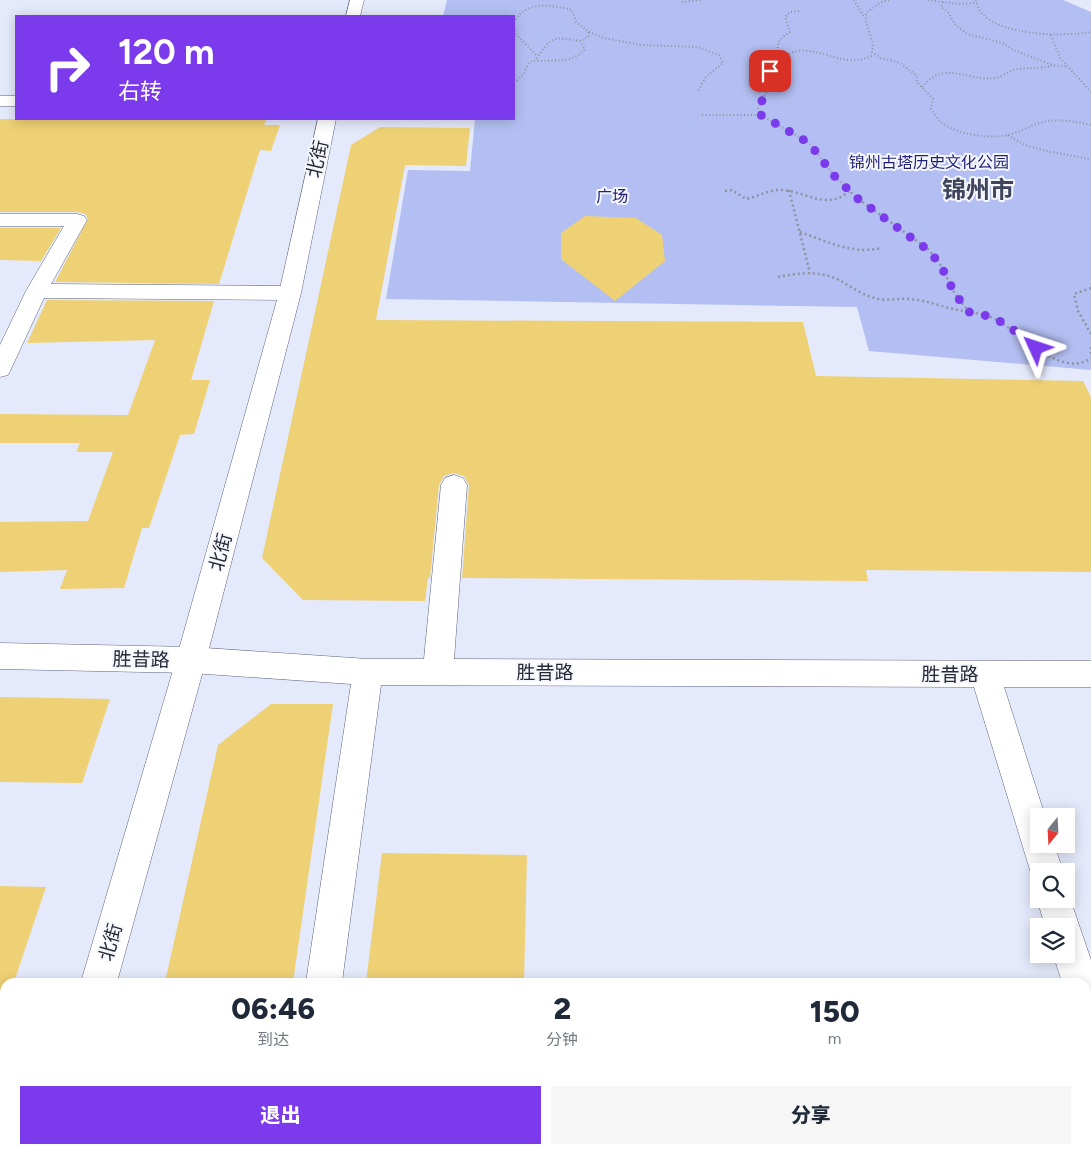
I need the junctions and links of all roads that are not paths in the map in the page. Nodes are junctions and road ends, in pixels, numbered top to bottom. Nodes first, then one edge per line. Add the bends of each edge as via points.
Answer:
1 (357, 0) edge
2 (353, 15) edge
3 (0, 101) edge
4 (15, 101) edge
5 (327, 120) edge
6 (0, 220) edge
7 (37, 291) junction
8 (290, 292) junction
9 (0, 369) edge
10 (454, 486) dead end
11 (0, 656) edge
12 (191, 660) junction
13 (368, 672) junction
14 (438, 672) junction
15 (985, 674) junction
16 (1091, 674) edge
17 (1044, 863) edge
18 (1074, 963) edge
19 (100, 978) edge
20 (325, 978) edge
21 (1079, 978) edge

1 - 2 street
3 - 4 street
5 - 8 street, 北街
6 - 7 street via 77,220
7 - 8 street
7 - 9 street
8 - 12 street, 北街
10 - 14 street
11 - 12 street, 胜昔路
12 - 13 street, 胜昔路
12 - 19 street, 北街
13 - 14 street, 胜昔路
13 - 20 street
14 - 15 street, 胜昔路
15 - 16 street, 胜昔路
15 - 17 street
18 - 21 street

